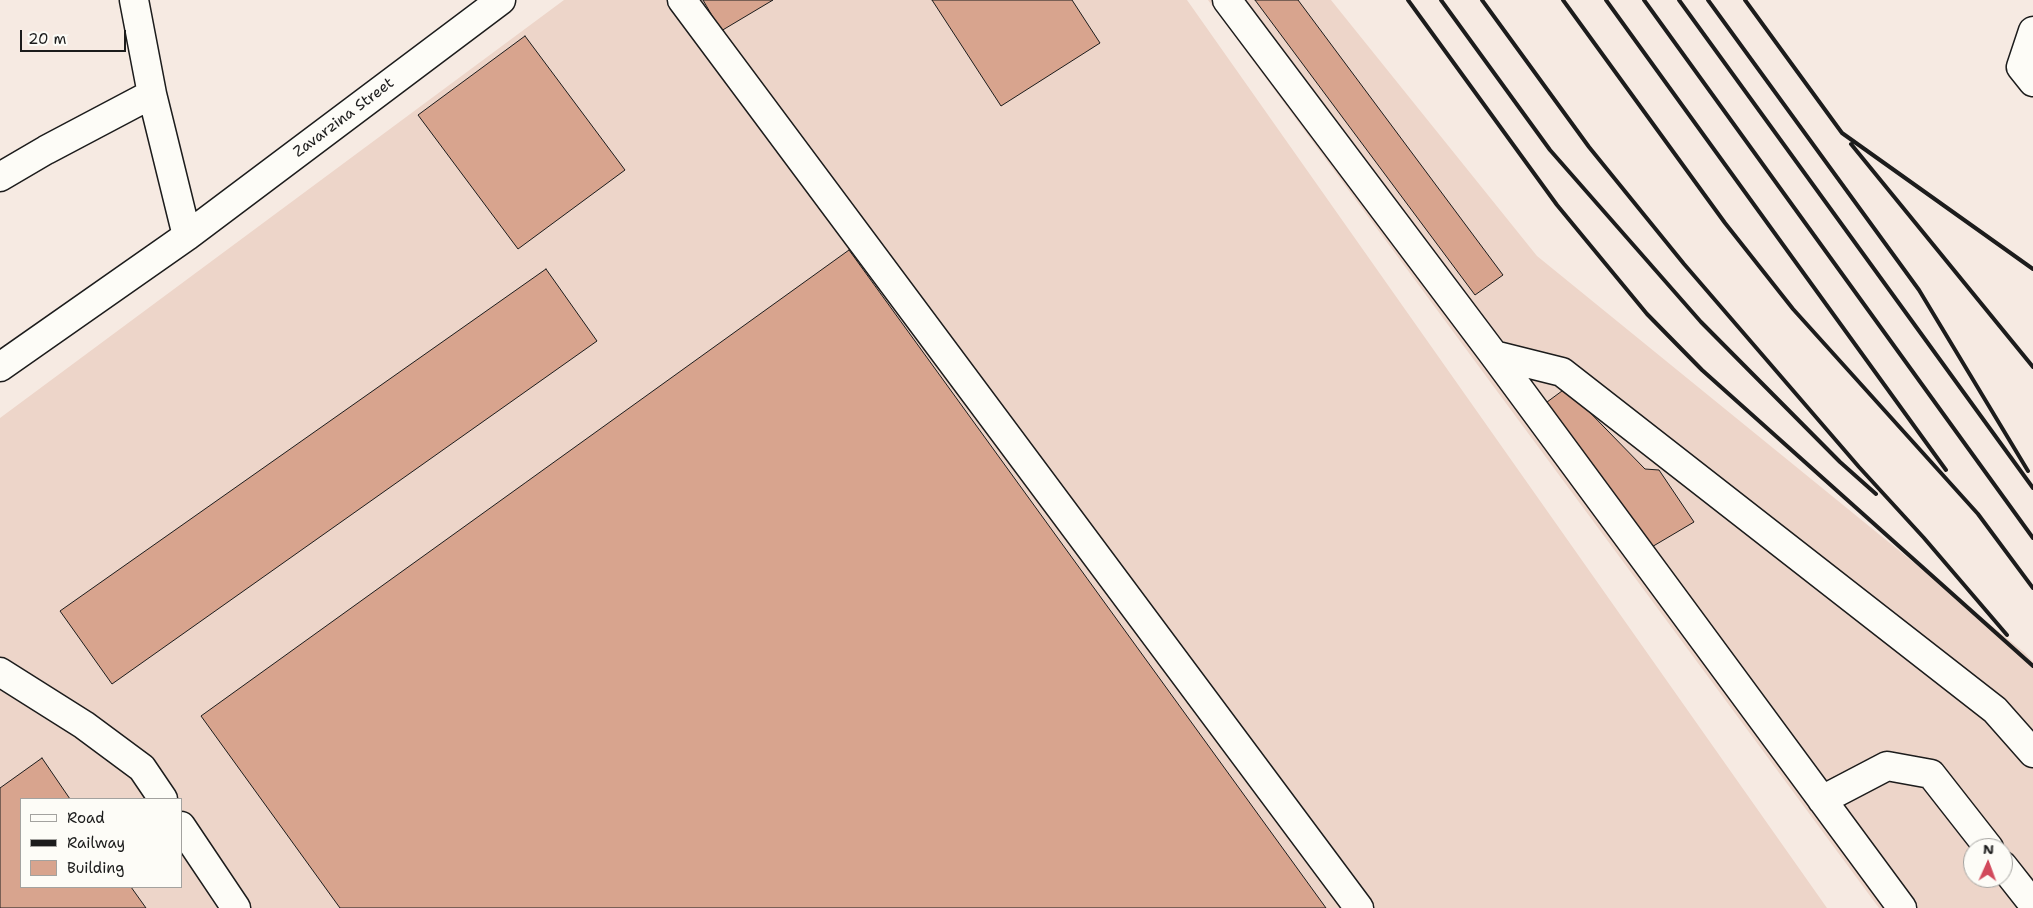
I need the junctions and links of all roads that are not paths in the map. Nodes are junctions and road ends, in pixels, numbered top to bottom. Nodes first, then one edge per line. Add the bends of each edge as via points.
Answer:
1 (134, 0) edge
2 (501, 0) edge
3 (682, 0) edge
4 (1227, 0) edge
5 (2033, 31) edge
6 (2033, 82) edge
7 (152, 94) junction
8 (0, 177) edge
9 (187, 236) junction
10 (1494, 355) junction
11 (0, 366) edge
12 (0, 672) edge
13 (2033, 753) edge
14 (162, 798) edge
15 (1822, 800) junction
16 (182, 827) edge
17 (1981, 838) edge
18 (2013, 879) edge
19 (2033, 904) edge
20 (236, 908) edge
21 (1359, 908) edge
22 (1902, 908) edge

1 - 7 lane
2 - 9 lane, Zavarzina Street
3 - 21 lane
4 - 10 lane
5 - 6 lane via 2021,67
7 - 8 lane
7 - 9 lane
9 - 11 lane, Zavarzina Street
10 - 13 lane via 1562,372 1995,710
10 - 15 lane
12 - 14 lane via 84,725 142,768
15 - 17 lane via 1887,766 1931,774
15 - 22 lane
16 - 20 lane
18 - 19 lane

